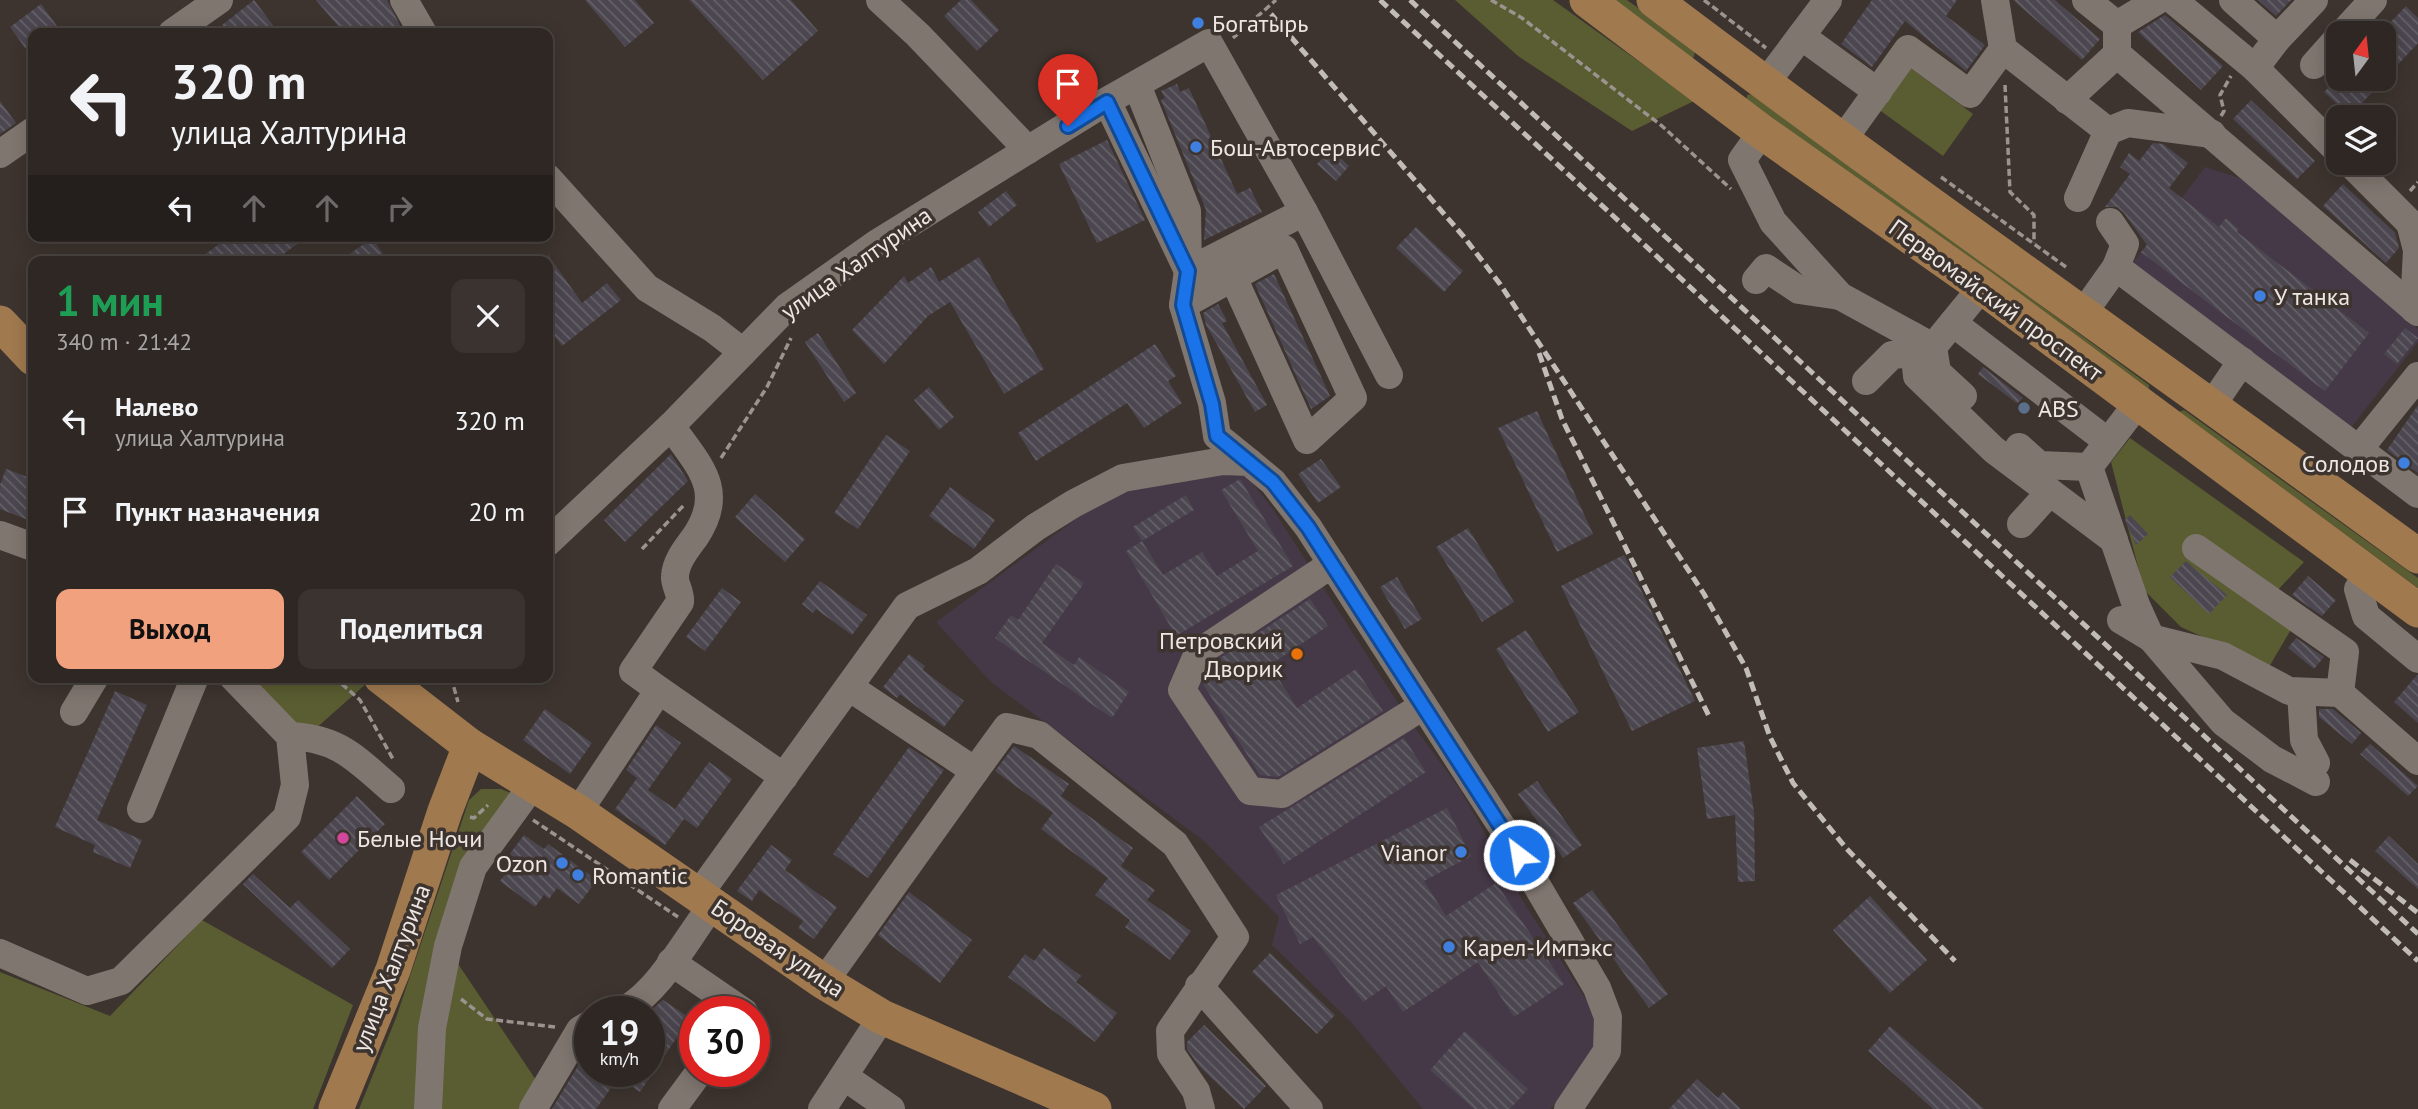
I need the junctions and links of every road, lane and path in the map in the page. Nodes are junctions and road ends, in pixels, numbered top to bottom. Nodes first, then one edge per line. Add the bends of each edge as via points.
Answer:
1 (219, 0) edge
2 (404, 0) edge
3 (880, 0) edge
4 (1276, 0) edge
5 (1491, 0) edge
6 (1587, 0) edge
7 (1654, 0) edge
8 (1704, 0) edge
9 (1828, 0) edge
10 (1995, 0) edge
11 (2085, 0) edge
12 (2158, 0) edge
13 (2173, 0) edge
14 (2233, 0) edge
15 (2314, 0) edge
16 (2373, 0) edge
17 (2354, 21) edge
18 (2117, 25) junction
19 (179, 28) edge
20 (420, 28) edge
21 (1801, 36) junction
22 (2277, 39) junction
23 (1213, 48) junction
24 (2003, 49) junction
25 (2326, 52) edge
26 (2117, 54) junction
27 (1735, 61) junction
28 (2314, 65) dead end
29 (2255, 68) junction
30 (1774, 72) junction
31 (1137, 85) junction
32 (1878, 92) junction
33 (1712, 94) junction
34 (2067, 100) junction
35 (1107, 102) junction
36 (2108, 131) junction
37 (1762, 132) junction
38 (28, 134) edge
39 (2212, 134) junction
40 (2326, 139) edge
41 (1842, 141) junction
42 (1028, 150) junction
43 (0, 154) edge
44 (2362, 175) edge
45 (553, 184) edge
46 (1734, 191) dead end
47 (2078, 198) dead end
48 (1304, 212) junction
49 (2110, 222) dead end
50 (2034, 243) dead end
51 (2116, 268) junction
52 (1188, 271) junction
53 (1233, 275) junction
54 (1756, 279) dead end
55 (1982, 287) junction
56 (1840, 296) junction
57 (1183, 305) junction
58 (2416, 310) edge
59 (2084, 313) junction
60 (0, 323) edge
61 (1953, 323) junction
62 (796, 327) dead end
63 (1920, 345) junction
64 (743, 352) junction
65 (28, 353) edge
66 (2242, 361) junction
67 (1389, 375) dead end
68 (2418, 376) edge
69 (1866, 381) dead end
70 (2178, 381) junction
71 (2212, 405) junction
72 (2146, 409) junction
73 (671, 426) junction
74 (2107, 441) junction
75 (2359, 449) junction
76 (1249, 461) junction
77 (2089, 467) junction
78 (708, 479) junction
79 (2050, 492) junction
80 (2418, 494) edge
81 (2021, 524) dead end
82 (0, 535) edge
83 (553, 537) edge
84 (2113, 540) junction
85 (28, 545) edge
86 (2196, 548) dead end
87 (642, 549) dead end
88 (2418, 556) edge
89 (1332, 564) junction
90 (2370, 575) junction
91 (2413, 605) edge
92 (2121, 620) dead end
93 (2151, 638) junction
94 (2418, 659) edge
95 (91, 683) edge
96 (193, 683) edge
97 (239, 683) edge
98 (340, 683) edge
99 (396, 683) edge
100 (849, 687) junction
101 (659, 690) junction
102 (2301, 692) junction
103 (2340, 693) junction
104 (1423, 706) junction
105 (74, 712) dead end
106 (290, 736) junction
107 (470, 746) junction
108 (2418, 761) edge
109 (975, 771) junction
110 (784, 777) junction
111 (394, 778) joint
112 (534, 783) junction
113 (141, 809) dead end
114 (579, 812) junction
115 (706, 899) junction
116 (0, 953) edge
117 (671, 962) junction
118 (824, 982) junction
119 (1199, 986) junction
120 (440, 990) junction
121 (643, 996) edge
122 (721, 996) edge
123 (883, 1017) junction
124 (574, 1026) edge
125 (574, 1044) edge
126 (845, 1077) junction
127 (688, 1087) edge
128 (1576, 1106) edge
129 (336, 1109) edge
130 (428, 1109) edge
131 (533, 1109) edge
132 (672, 1109) edge
133 (822, 1109) edge
134 (891, 1109) edge
135 (1094, 1109) edge
136 (1201, 1109) edge
137 (1309, 1109) edge

1 - 19 street
2 - 20 street
3 - 42 street
4 - 23 path
5 - 46 path via 1522,18 1662,125
6 - 33 main road, Первомайский проспект
7 - 27 main road, Первомайский проспект
8 - 30 path
9 - 21 street
10 - 24 street
11 - 18 street
12 - 18 street
13 - 29 street
14 - 22 street
15 - 22 street
16 - 17 street
18 - 26 street
21 - 30 street
21 - 32 street
22 - 29 street
23 - 31 street, улица Халтурина
23 - 48 street
24 - 32 street via 1970,94 1908,49
24 - 34 street
24 - 50 path via 2010,192 2034,215
25 - 28 street
26 - 34 street
26 - 39 street
27 - 30 main road, Первомайский проспект
27 - 33 main road
29 - 39 path via 2234,71 2220,95 2224,111
29 - 40 street
30 - 41 main road, Первомайский проспект
31 - 35 street, улица Халтурина
31 - 52 street via 1187,211
32 - 41 street
33 - 37 main road, Первомайский проспект
34 - 36 street
35 - 42 street, улица Халтурина
35 - 52 street
36 - 39 street via 2127,123
36 - 47 street
37 - 55 main road, Первомайский проспект
37 - 56 street via 1742,160 1773,222
38 - 43 street
39 - 58 street
41 - 59 main road, Первомайский проспект
42 - 64 street, улица Халтурина via 876,244 787,307
44 - 58 street via 2410,223 2417,250
45 - 64 street via 647,288
48 - 52 street
48 - 67 street
49 - 51 street via 2125,244
51 - 59 street
51 - 66 street
52 - 57 street
53 - 53 street via 1284,249 1353,398 1307,440
53 - 57 street
54 - 56 street via 1766,268 1799,290
55 - 61 street
55 - 72 main road, Первомайский проспект
56 - 63 street
57 - 76 street via 1217,436
59 - 70 main road, Первомайский проспект
60 - 65 main road
61 - 63 street
61 - 74 street
62 - 78 path via 767,387
63 - 69 street via 1892,355
63 - 77 street via 1937,372 2039,465
63 - 79 street via 1917,376 1994,450
64 - 73 street, улица Халтурина
66 - 71 street
66 - 75 street
68 - 75 street
70 - 71 main road, Первомайский проспект
70 - 72 main road
71 - 88 main road, Первомайский проспект
72 - 74 street
72 - 90 main road, Первомайский проспект
73 - 78 street
73 - 83 street, улица Халтурина
74 - 77 street
75 - 80 street
76 - 89 street via 1273,482
76 - 100 street via 1123,478 1073,504 978,571 907,606
77 - 84 street
78 - 87 path
78 - 101 street via 706,521 679,560 674,577 680,602 632,671
79 - 81 street
79 - 84 street
82 - 85 street
84 - 93 street
86 - 103 street via 2345,652
89 - 104 street
89 - 104 street via 1198,653 1182,690 1250,791 1282,794
90 - 91 main road, Первомайский проспект
90 - 94 street via 2358,589 2366,616
92 - 93 street
93 - 102 street via 2223,656 2289,691
93 - 102 street via 2223,722 2272,760 2316,773 2304,740
95 - 105 street
96 - 113 street
97 - 106 street
98 - 111 path via 360,701
99 - 107 main road, Боровая улица
100 - 109 street
100 - 110 street
101 - 110 street
101 - 114 street
102 - 103 street
103 - 108 street
104 - 128 street via 1506,833 1597,988 1608,1017 1607,1051
106 - 111 street via 316,737 341,746
106 - 116 street via 295,785 287,817 121,981 87,990
107 - 112 main road, Боровая улица
107 - 129 main road, улица Халтурина via 459,815
109 - 118 street
109 - 119 street via 1007,727 1039,735 1175,844 1235,937
110 - 115 street
112 - 114 main road, Боровая улица
112 - 120 street via 473,867 448,946
114 - 115 main road, Боровая улица
115 - 117 street
115 - 118 main road, Боровая улица
117 - 121 street
117 - 122 street
118 - 123 main road, Боровая улица
119 - 136 street via 1170,1031 1171,1054 1196,1091
119 - 137 street
120 - 124 path via 459,997 487,1019
120 - 130 street via 432,1028
123 - 126 street
123 - 135 main road, Боровая улица
125 - 131 street
126 - 133 street
126 - 134 street
127 - 132 street

